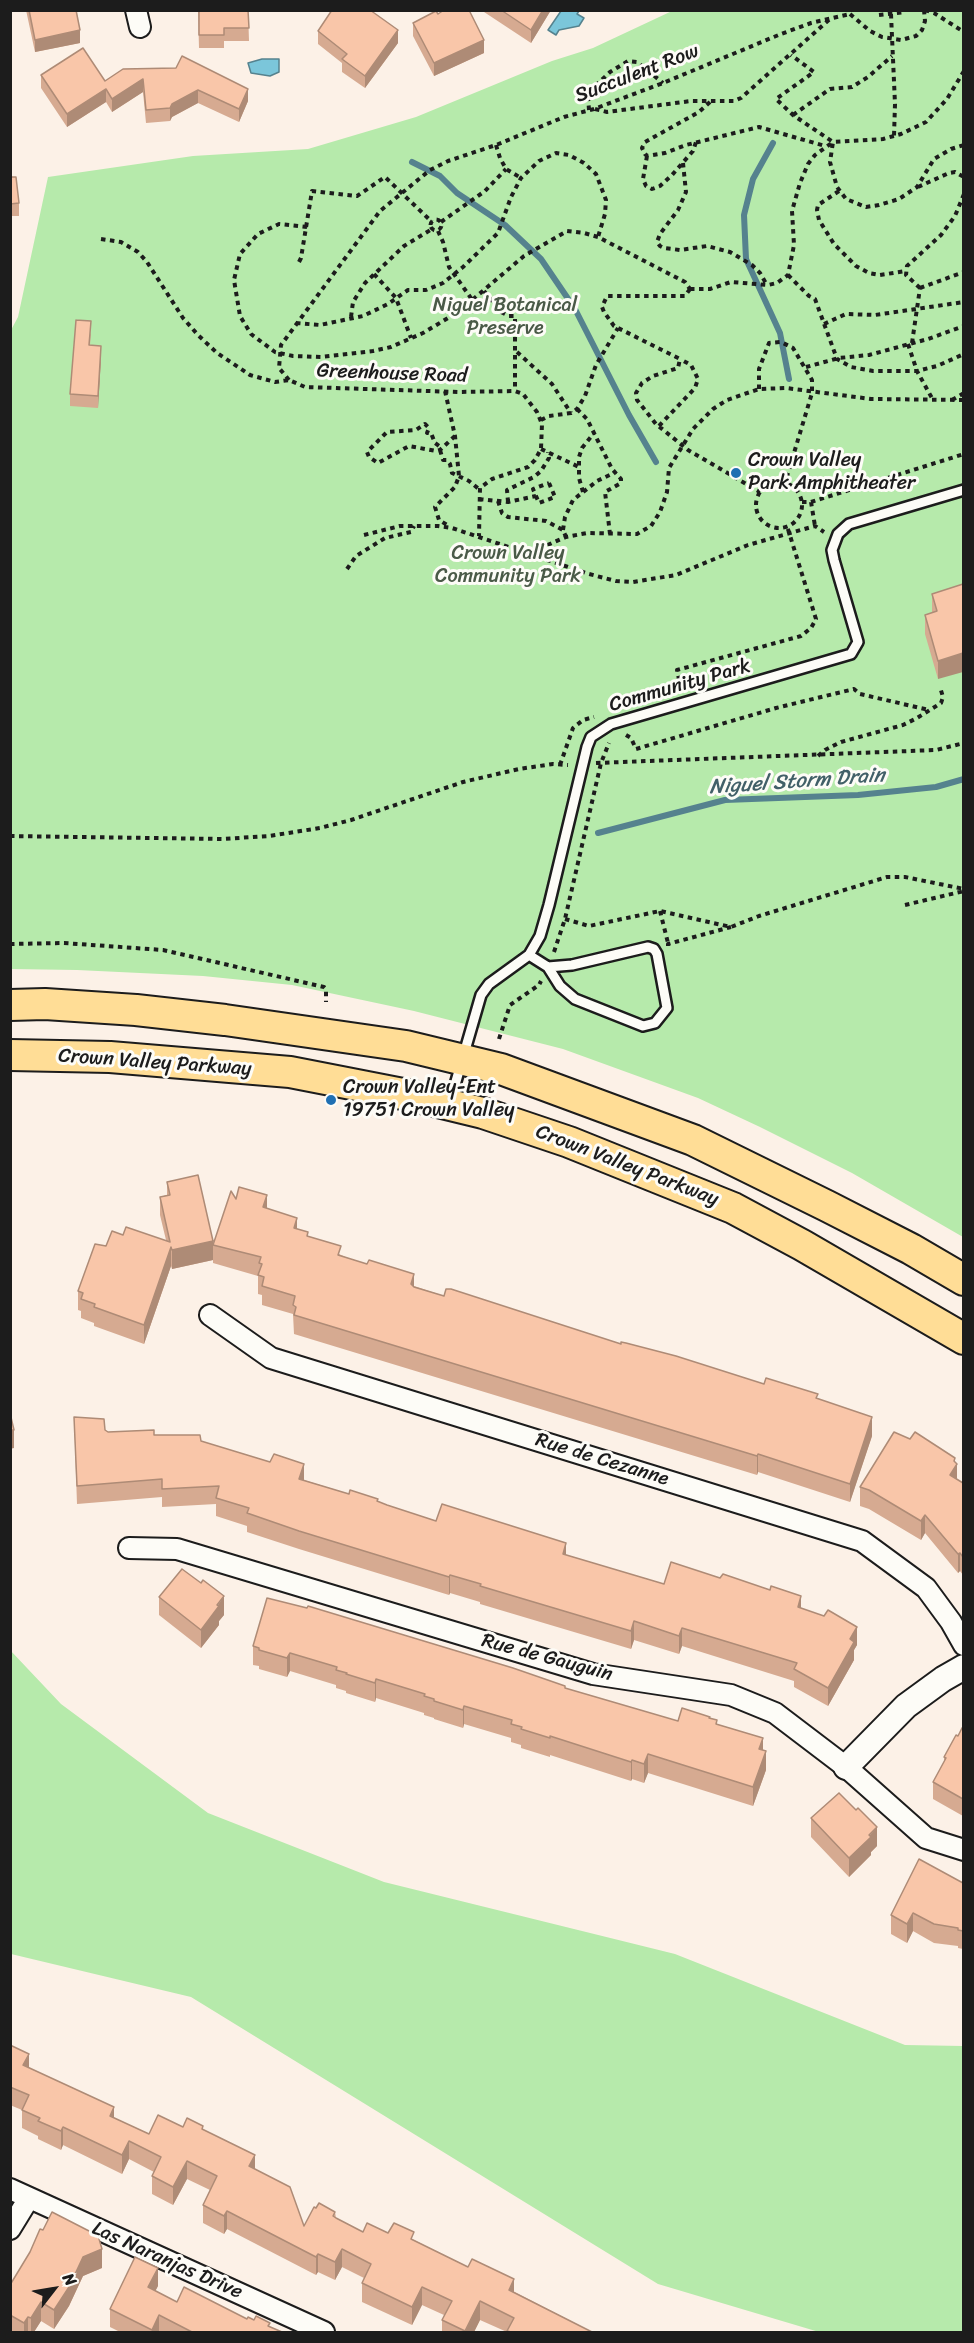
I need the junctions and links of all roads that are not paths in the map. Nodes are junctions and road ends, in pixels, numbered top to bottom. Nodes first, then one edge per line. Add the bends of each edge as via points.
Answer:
1 (963, 490) edge
2 (529, 955) junction
3 (548, 967) junction
4 (10, 1005) edge
5 (10, 1055) edge
6 (462, 1059) junction
7 (449, 1105) junction
8 (963, 1280) edge
9 (210, 1315) dead end
10 (963, 1339) edge
11 (129, 1548) dead end
12 (963, 1645) edge
13 (963, 1667) edge
14 (846, 1767) junction
15 (963, 1850) edge
16 (10, 2189) edge
17 (28, 2198) junction
18 (10, 2229) edge
19 (324, 2332) edge

1 - 2 lane, Community Park via 849,524 835,539 834,560 858,642 851,654 611,724 591,737 549,905 540,936
2 - 3 lane
2 - 6 lane, Community Park via 489,984 481,995
3 - 3 lane via 560,986 575,999 644,1026 655,1023 667,1008 657,954 648,946
4 - 6 main road via 136,1010 225,1020 406,1046
5 - 7 main road, Crown Valley Parkway via 110,1057 290,1072
6 - 7 lane, Community Park
6 - 8 main road via 501,1069 693,1140 837,1211
7 - 10 main road, Crown Valley Parkway via 570,1142 733,1208
9 - 12 street, Rue de Cezanne via 271,1358 862,1541 926,1588
11 - 14 street, Rue de Gauguin via 177,1549 593,1674 731,1695 774,1713
13 - 14 street via 906,1706
14 - 15 street, Rue de Gauguin via 926,1838
16 - 17 street, Las Naranjas Drive
17 - 18 street
17 - 19 street, Las Naranjas Drive

